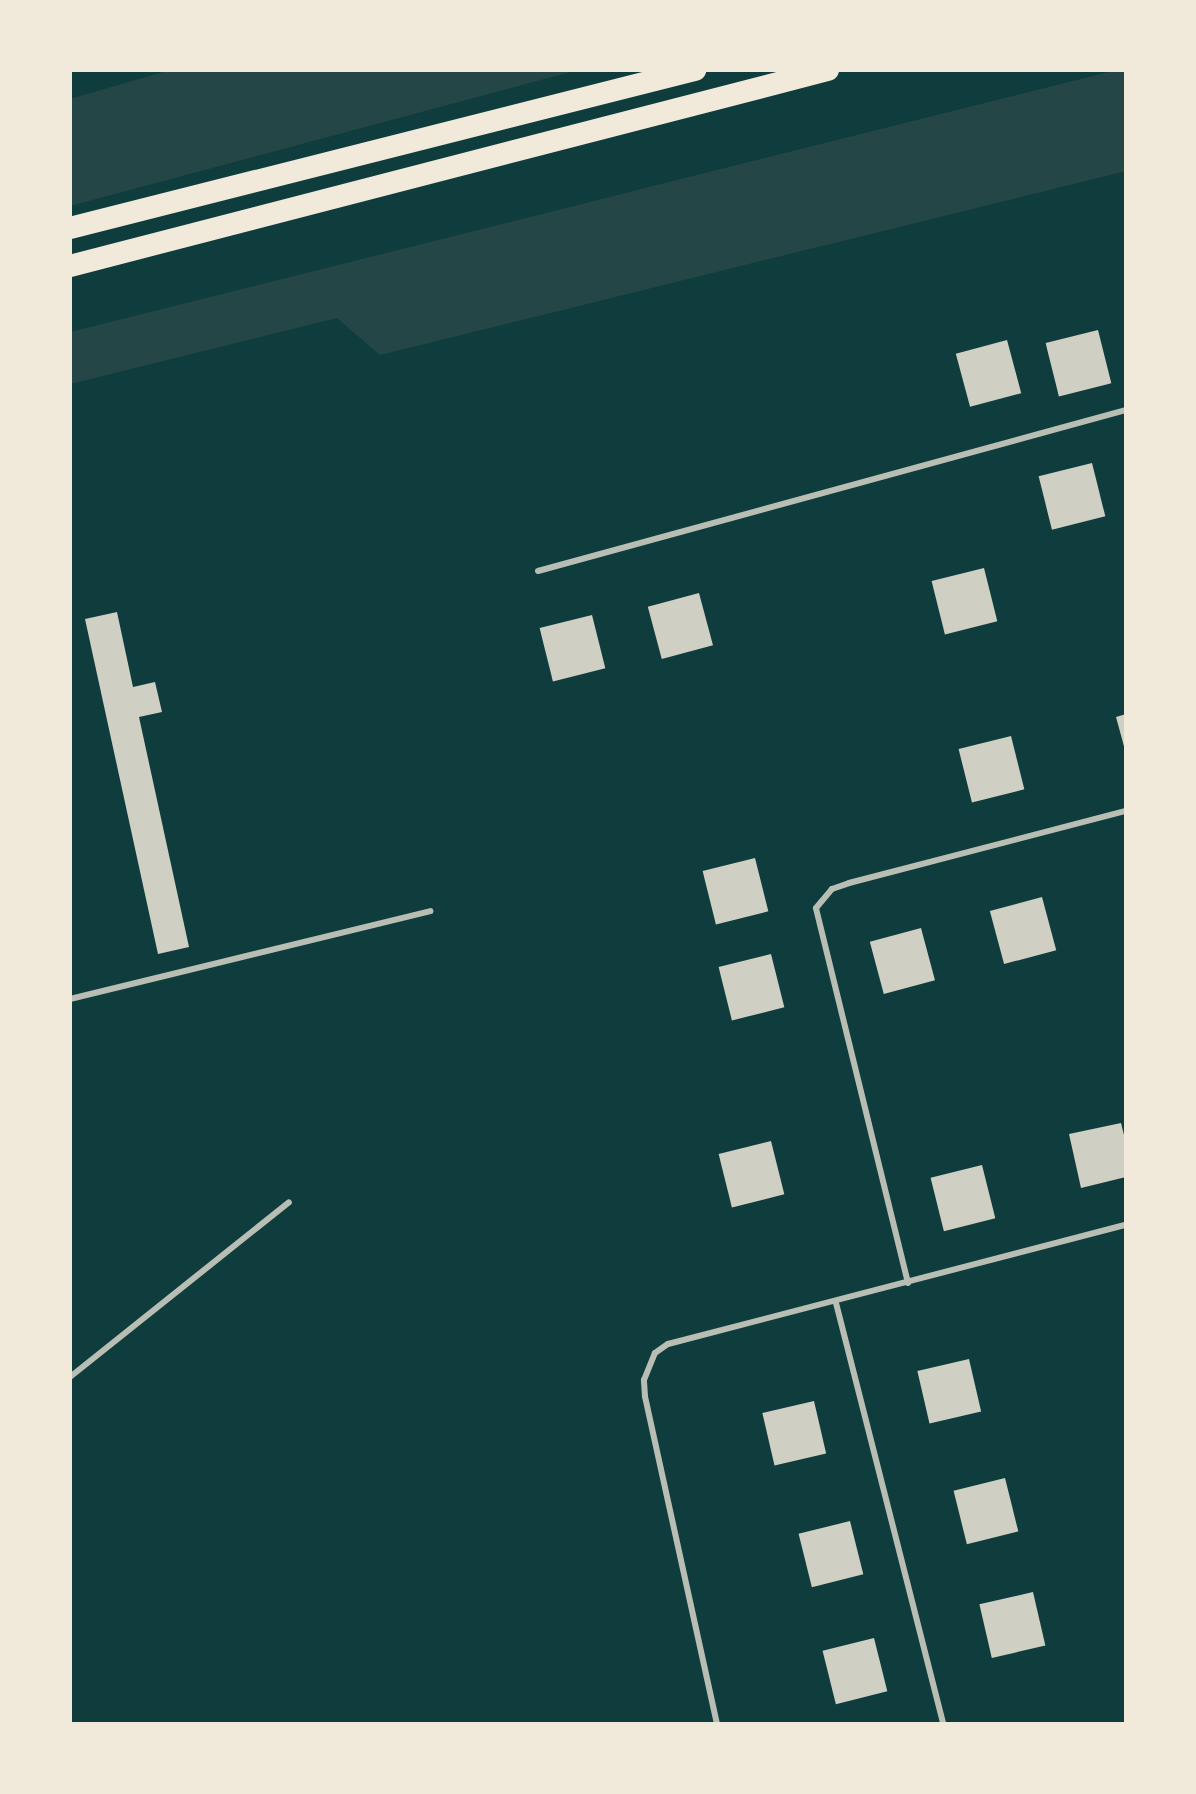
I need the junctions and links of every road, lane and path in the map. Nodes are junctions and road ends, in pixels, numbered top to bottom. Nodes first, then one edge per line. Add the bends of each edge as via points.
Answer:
1 (695, 70) edge
2 (828, 70) edge
3 (70, 228) edge
4 (70, 266) edge
5 (1126, 410) edge
6 (538, 571) dead end
7 (1126, 811) edge
8 (430, 911) dead end
9 (70, 999) edge
10 (289, 1202) dead end
11 (1126, 1225) edge
12 (908, 1283) junction
13 (836, 1303) junction
14 (70, 1377) edge
15 (717, 1724) edge
16 (943, 1724) edge

1 - 3 highway
2 - 4 highway
5 - 6 lane
7 - 12 lane via 849,883 832,889 816,908
8 - 9 lane
10 - 14 lane
11 - 12 lane
12 - 13 lane
13 - 15 lane via 668,1344 655,1353 644,1380
13 - 16 lane

